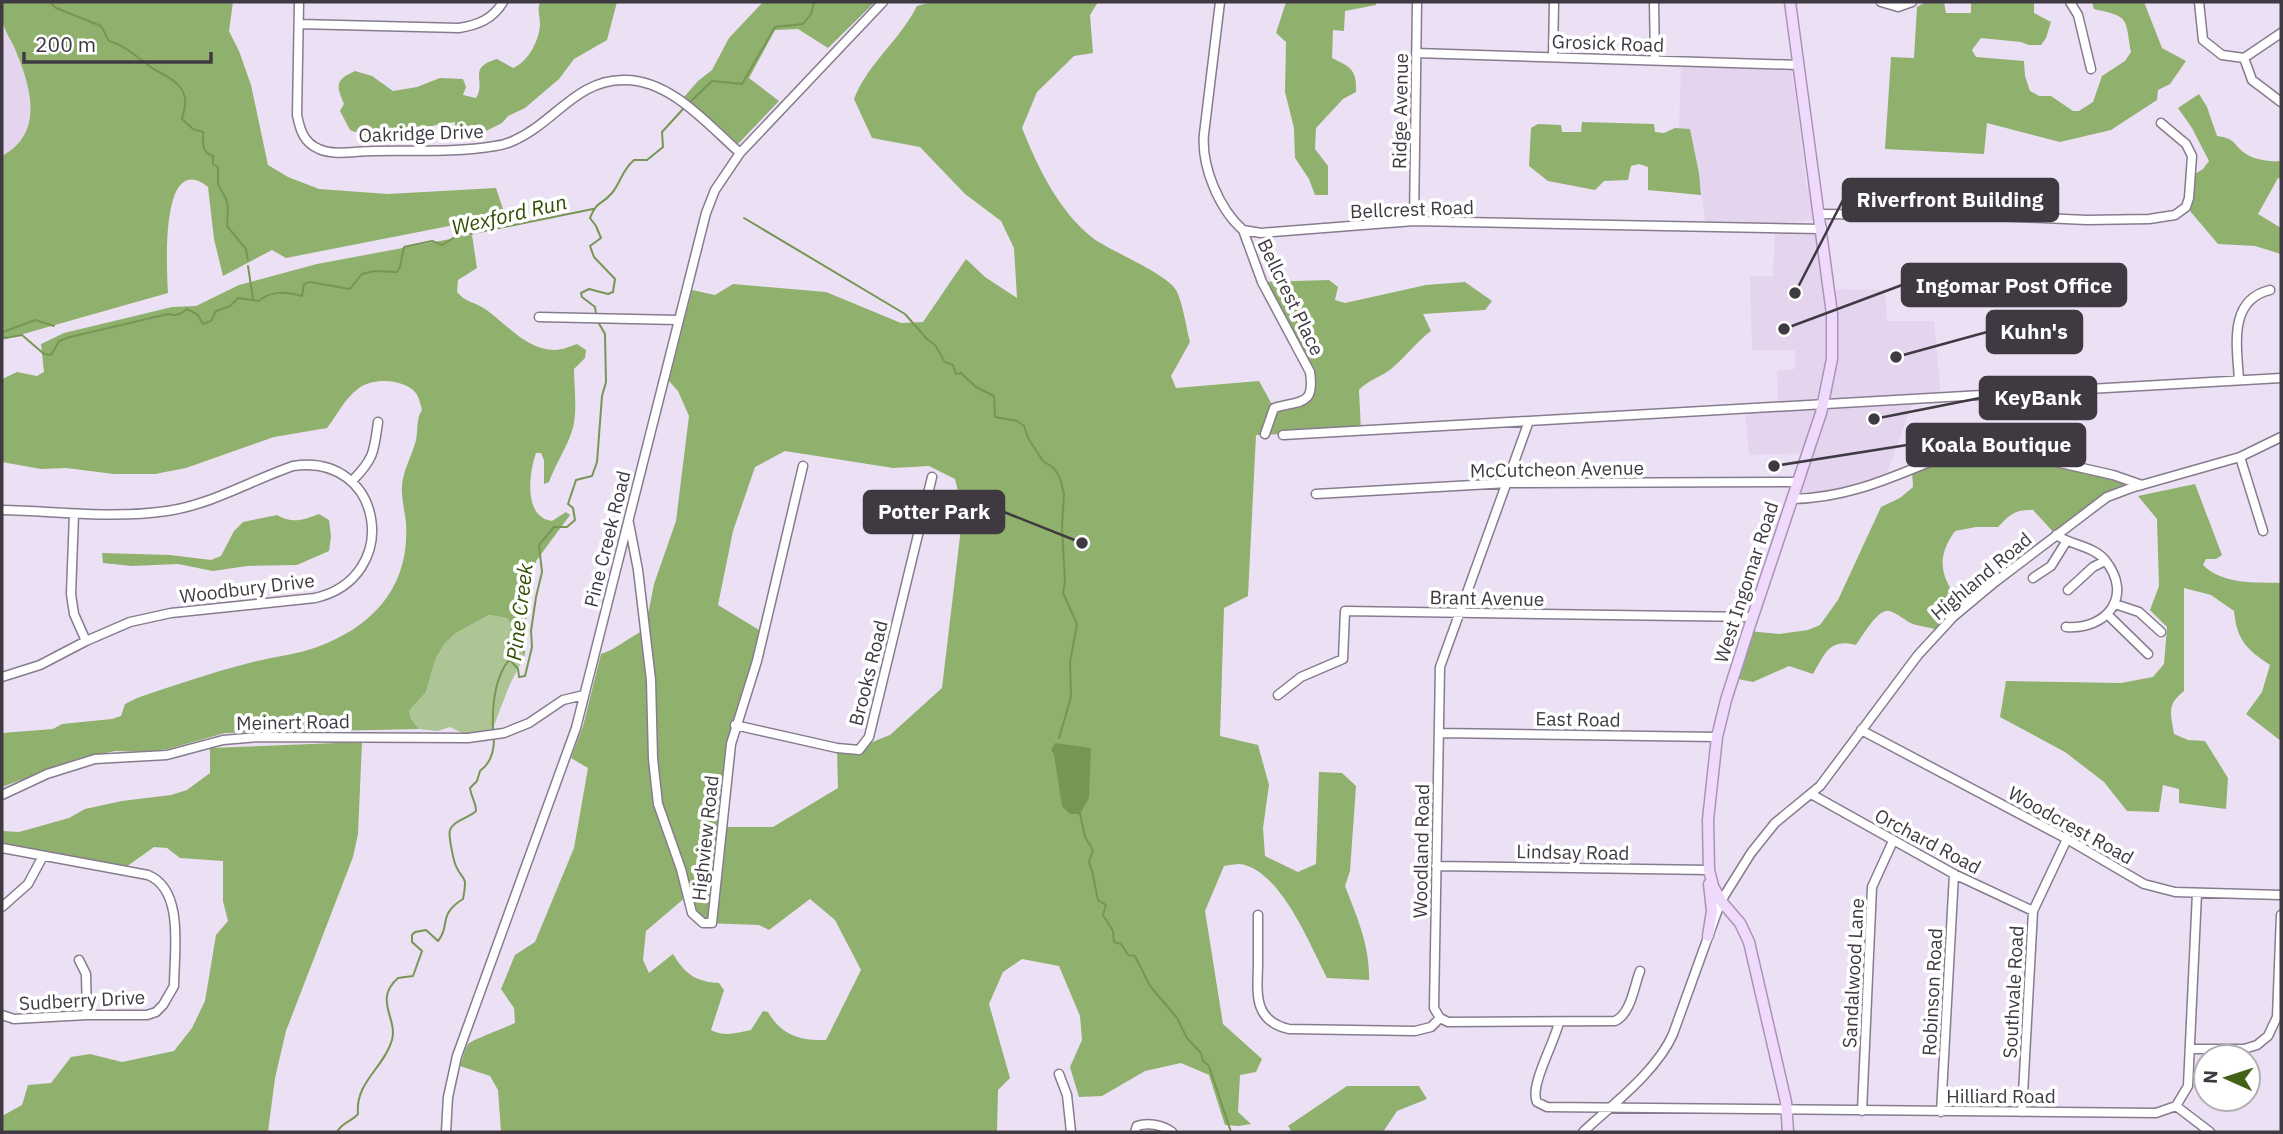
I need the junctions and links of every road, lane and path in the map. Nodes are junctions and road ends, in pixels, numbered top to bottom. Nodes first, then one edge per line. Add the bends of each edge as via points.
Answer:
1 (299, 2) edge
2 (503, 2) edge
3 (883, 2) edge
4 (1220, 2) edge
5 (1417, 2) edge
6 (1554, 2) edge
7 (1654, 2) edge
8 (1790, 2) edge
9 (1881, 2) edge
10 (1912, 2) edge
11 (2070, 2) edge
12 (2199, 2) edge
13 (299, 24) junction
14 (2281, 33) edge
15 (1416, 53) junction
16 (1553, 57) junction
17 (2244, 58) junction
18 (1655, 60) junction
19 (1799, 65) junction
20 (2091, 69) dead end
21 (2281, 102) edge
22 (2161, 123) dead end
23 (740, 153) junction
24 (1820, 214) junction
25 (1415, 221) junction
26 (1822, 229) junction
27 (1243, 230) junction
28 (2270, 290) dead end
29 (539, 317) dead end
30 (678, 320) junction
31 (2281, 378) edge
32 (2239, 380) junction
33 (1824, 403) junction
34 (1529, 421) junction
35 (379, 422) dead end
36 (1265, 434) dead end
37 (1283, 435) dead end
38 (2281, 437) edge
39 (2240, 457) junction
40 (803, 466) dead end
41 (932, 477) dead end
42 (352, 481) junction
43 (1798, 482) junction
44 (1508, 484) junction
45 (2142, 485) junction
46 (1316, 494) dead end
47 (1792, 499) junction
48 (2, 510) edge
49 (74, 513) junction
50 (628, 520) junction
51 (2263, 531) dead end
52 (2056, 535) junction
53 (2066, 542) junction
54 (2105, 561) junction
55 (2033, 578) dead end
56 (2068, 590) dead end
57 (2115, 604) junction
58 (1460, 614) junction
59 (2108, 615) junction
60 (1752, 617) junction
61 (2066, 627) dead end
62 (2161, 632) dead end
63 (86, 641) junction
64 (2148, 653) dead end
65 (2, 677) edge
66 (584, 695) junction
67 (1278, 695) dead end
68 (735, 725) junction
69 (1861, 730) junction
70 (1438, 733) junction
71 (1717, 737) junction
72 (1811, 794) junction
73 (2, 795) edge
74 (2067, 839) junction
75 (1893, 841) junction
76 (2, 848) edge
77 (43, 856) junction
78 (1436, 866) junction
79 (1709, 870) junction
80 (1954, 874) junction
81 (2197, 893) junction
82 (2281, 895) edge
83 (1721, 901) junction
84 (2, 906) edge
85 (2033, 911) junction
86 (1258, 915) dead end
87 (2281, 915) edge
88 (1709, 936) junction
89 (79, 960) dead end
90 (1640, 971) dead end
91 (87, 1015) junction
92 (2, 1016) edge
93 (2279, 1017) edge
94 (1440, 1018) junction
95 (1559, 1022) junction
96 (2190, 1049) junction
97 (1059, 1074) dead end
98 (2176, 1106) junction
99 (1608, 1108) junction
100 (1787, 1110) junction
101 (1862, 1111) junction
102 (1941, 1112) junction
103 (2022, 1112) junction
104 (446, 1132) edge
105 (1071, 1132) edge
106 (1135, 1132) edge
107 (1172, 1132) edge
108 (1583, 1132) edge
109 (1788, 1132) edge
110 (2210, 1132) edge

1 - 13 street, Oakridge Drive
2 - 13 street via 488,19 459,29
3 - 23 street, Pine Creek Road
4 - 27 street via 1203,147 1213,182
5 - 15 street, Ridge Avenue
6 - 16 street
7 - 18 street
8 - 19 main road, West Ingomar Road
9 - 10 street via 1898,7
11 - 20 street via 2076,9
12 - 17 street via 2203,40 2222,55
13 - 23 street, Oakridge Drive via 297,115 300,129 311,145 321,150 498,146 529,133 587,88 623,79 650,83 668,93
14 - 17 street
15 - 16 street, Grosick Road
15 - 25 street, Ridge Avenue
16 - 18 street, Grosick Road
17 - 21 street via 2252,80
18 - 19 street, Grosick Road
19 - 24 main road, West Ingomar Road
22 - 24 street via 2186,144 2192,156 2189,198 2175,215 2087,220
23 - 30 street, Pine Creek Road via 715,190 706,213
24 - 26 main road, West Ingomar Road
25 - 26 street, Bellcrest Road
25 - 27 street, Bellcrest Road via 1261,233
26 - 33 main road, West Ingomar Road via 1833,339
27 - 36 street, Bellcrest Place via 1262,282 1310,372 1312,389 1301,401 1274,408
28 - 32 street via 2258,293 2243,307 2238,326
29 - 30 street
30 - 50 street, Pine Creek Road
31 - 32 street
32 - 33 street
33 - 34 street
33 - 43 main road, West Ingomar Road
34 - 37 street
34 - 44 street, Woodland Road
35 - 42 street via 369,464
38 - 39 street, Highland Road
39 - 45 street, Highland Road
39 - 51 street
40 - 68 street, Highview Road via 757,661
41 - 68 street, Brooks Road via 865,745 859,750 837,748
42 - 49 street via 336,470 305,464 170,511
42 - 63 street, Woodbury Drive via 371,511 371,546 358,573 337,591 152,617
43 - 44 street, McCutcheon Avenue
43 - 47 main road, West Ingomar Road
44 - 46 street, McCutcheon Avenue
44 - 58 street, Woodland Road
45 - 47 street via 1981,446 1962,449 1858,490
45 - 52 street, Highland Road via 2107,497
47 - 60 main road, West Ingomar Road
48 - 49 street
49 - 63 street via 71,594
50 - 66 street, Pine Creek Road
50 - 68 street, Highview Road via 651,680 658,804 692,913 703,923 712,923
52 - 53 street
52 - 69 street, Highland Road via 1953,617
53 - 54 street
53 - 55 street via 2051,566
54 - 56 street
54 - 57 street via 2114,579
57 - 59 street
57 - 62 street via 2139,611
58 - 60 street, Brant Avenue
58 - 67 street, Brant Avenue via 1345,611 1343,659 1301,677
58 - 70 street, Woodland Road via 1440,667
59 - 61 street via 2088,626
59 - 64 street
60 - 71 main road, West Ingomar Road
63 - 65 street, Woodbury Drive via 40,665
66 - 73 street, Meinert Road via 563,700 517,730 497,735 223,740 167,755 95,759
66 - 104 street, Pine Creek Road via 457,1056 447,1097
69 - 72 street, Highland Road
69 - 74 street, Woodcrest Road
70 - 71 street, East Road
70 - 78 street, Woodland Road
71 - 79 main road, West Ingomar Road via 1708,820
72 - 75 street, Orchard Road
72 - 83 street, Highland Road via 1763,836
74 - 81 street, Woodcrest Road via 2144,884
74 - 85 street, Southvale Road
75 - 80 street, Orchard Road
75 - 101 street, Sandalwood Lane via 1872,887
76 - 77 street, Sudberry Drive
77 - 84 street via 28,884
77 - 91 street, Sudberry Drive via 148,875 156,878 173,904 174,986 170,996 156,1012 146,1015
78 - 79 street, Lindsay Road
78 - 94 street, Woodland Road via 1434,1008
79 - 83 main road, West Ingomar Road
79 - 88 main road
80 - 85 street, Orchard Road
80 - 102 street, Robinson Road
81 - 82 street, Woodcrest Road
81 - 96 street
83 - 88 street
83 - 100 main road, West Ingomar Road via 1749,942
85 - 103 street, Southvale Road
86 - 94 street via 1258,1000 1275,1024 1289,1029 1415,1031 1431,1027
87 - 93 street
88 - 99 street via 1670,1041 1654,1064
89 - 91 street via 86,974
90 - 95 street via 1620,1019
91 - 92 street, Sudberry Drive
93 - 96 street via 2268,1036 2250,1048
94 - 95 street via 1448,1022
95 - 99 street via 1535,1099 1547,1107
96 - 98 street via 2188,1086
97 - 105 street via 1067,1095
98 - 103 street, Hilliard Road via 2148,1114
98 - 110 street
99 - 100 street, Hilliard Road
99 - 108 street
100 - 101 street, Hilliard Road
100 - 109 main road, West Ingomar Road
101 - 102 street, Hilliard Road
102 - 103 street, Hilliard Road
106 - 107 street via 1143,1124

